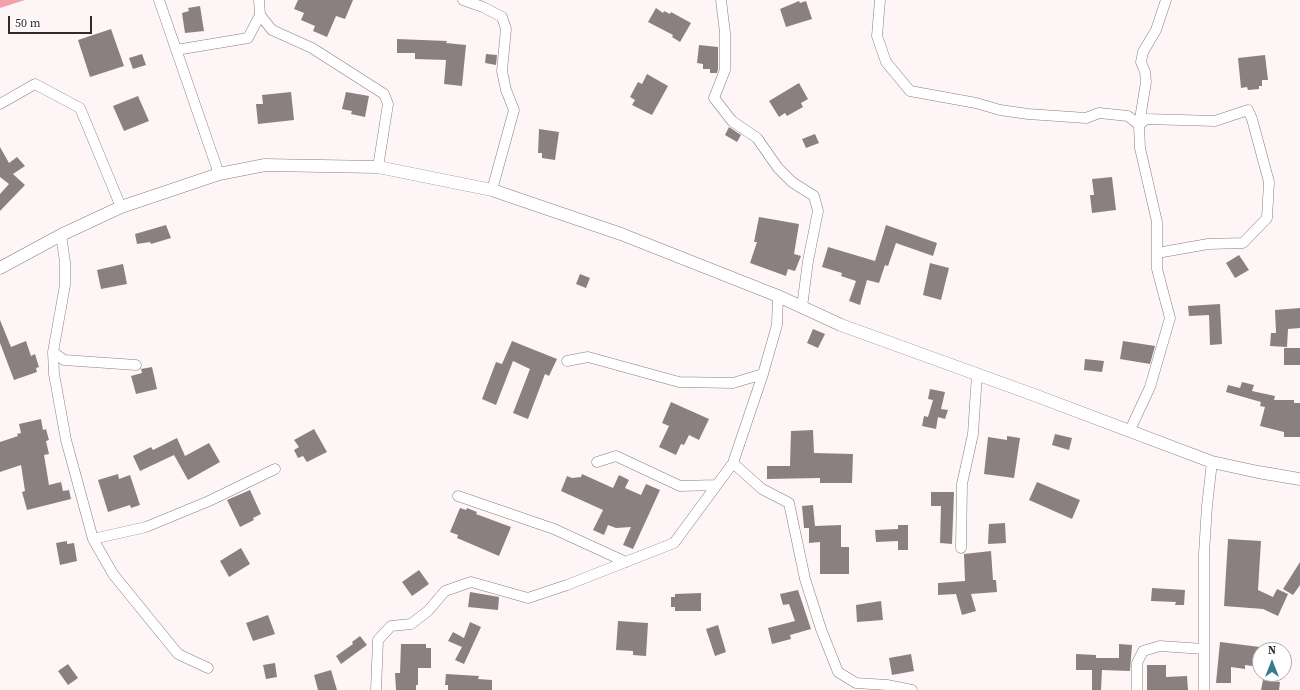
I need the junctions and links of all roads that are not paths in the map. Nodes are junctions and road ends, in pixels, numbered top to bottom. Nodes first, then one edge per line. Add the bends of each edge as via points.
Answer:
1 (159, 0) edge
2 (259, 0) edge
3 (463, 0) edge
4 (721, 0) edge
5 (880, 0) edge
6 (1166, 0) edge
7 (260, 16) junction
8 (176, 50) junction
9 (0, 104) edge
10 (1139, 125) junction
11 (378, 167) junction
12 (219, 174) junction
13 (492, 190) junction
14 (121, 207) junction
15 (61, 235) junction
16 (1157, 253) junction
17 (0, 268) edge
18 (778, 296) junction
19 (802, 307) junction
20 (53, 352) junction
21 (567, 361) dead end
22 (136, 365) dead end
23 (763, 374) junction
24 (977, 374) junction
25 (1130, 430) junction
26 (597, 462) dead end
27 (1212, 462) junction
28 (733, 463) junction
29 (275, 469) dead end
30 (1300, 479) edge
31 (717, 485) junction
32 (458, 496) dead end
33 (93, 539) junction
34 (961, 548) dead end
35 (626, 562) junction
36 (1204, 650) junction
37 (208, 668) dead end
38 (376, 690) edge
39 (912, 690) edge
40 (1137, 690) edge
41 (1204, 690) edge

1 - 8 street
2 - 7 street
3 - 13 street via 502,17 506,29 502,71 514,110
4 - 19 street via 725,33 725,70 714,98 732,122 757,138 778,168 792,182 814,196 818,211
5 - 10 street via 877,36 886,62 910,91 1028,114 1086,118 1099,113 1128,116
6 - 10 street via 1156,30 1143,52 1141,62 1146,82
7 - 8 street via 248,38
7 - 11 street via 272,30 312,48 384,94 388,104
8 - 12 street
9 - 14 street via 35,84 80,108
10 - 16 street via 1140,148 1157,222
10 - 16 street via 1146,120 1215,121 1248,110 1269,182 1267,218 1243,242 1208,244
11 - 12 street via 265,165
11 - 13 street
12 - 14 street
13 - 18 street via 621,234
14 - 15 street
15 - 17 street
15 - 20 street via 65,286
16 - 25 street via 1157,269 1170,318 1150,387
18 - 19 street
18 - 23 street via 777,325
19 - 24 street via 840,325
20 - 22 street via 64,360
20 - 33 street via 54,374 66,440
21 - 23 street via 588,357 679,382 733,383
23 - 28 street
24 - 25 street
24 - 34 street via 973,434 962,484
25 - 27 street
26 - 31 street via 616,456 680,486
27 - 30 street
27 - 36 street via 1206,506
28 - 31 street
28 - 39 street via 762,489 789,502 804,579 838,672 856,683
29 - 33 street via 209,501 146,527
31 - 35 street via 674,542
32 - 35 street via 554,529
33 - 37 street via 113,574 178,654
35 - 38 street via 528,598 471,582 445,590 428,611 412,624 391,626 378,640
36 - 40 street via 1160,646 1143,651 1137,663
36 - 41 street

